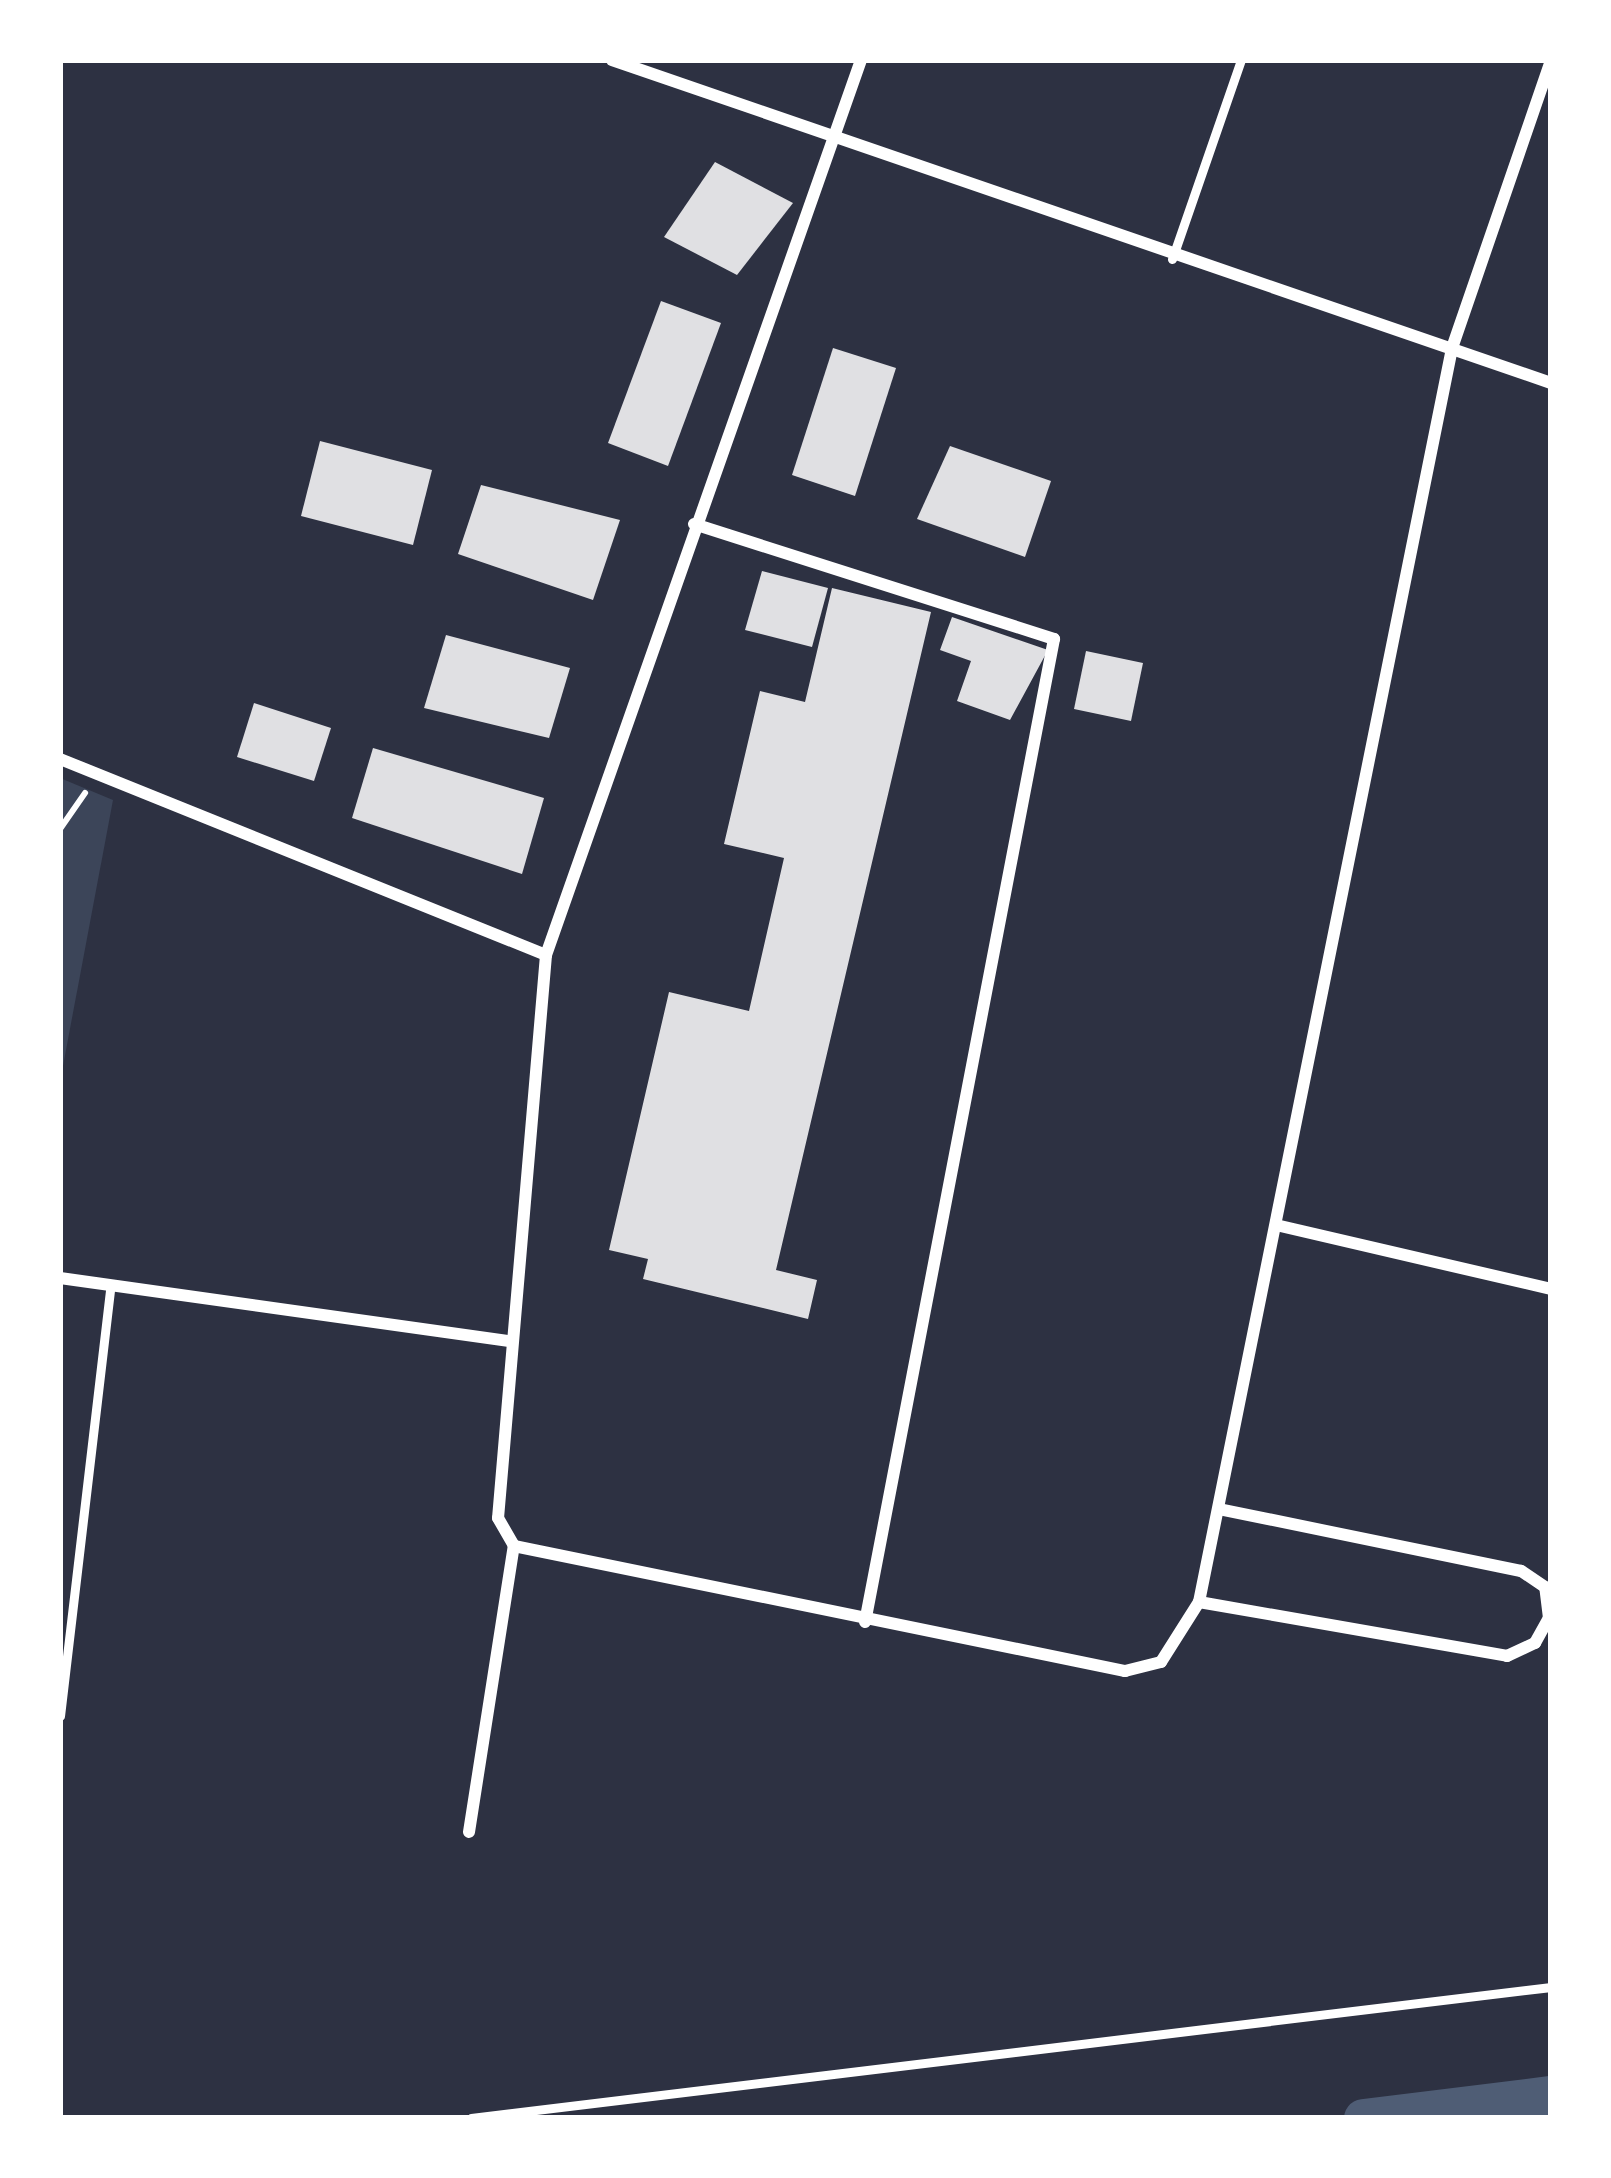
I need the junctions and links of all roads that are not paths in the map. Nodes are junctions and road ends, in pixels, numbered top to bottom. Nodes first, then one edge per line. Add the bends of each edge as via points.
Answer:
1 (612, 60) edge
2 (861, 60) edge
3 (1241, 60) edge
4 (1551, 61) edge
5 (835, 134) junction
6 (1172, 260) junction
7 (1452, 348) junction
8 (1551, 383) edge
9 (694, 524) junction
10 (60, 759) edge
11 (546, 955) junction
12 (1276, 1225) junction
13 (60, 1278) edge
14 (111, 1285) junction
15 (1551, 1289) edge
16 (508, 1340) junction
17 (1219, 1508) junction
18 (514, 1546) junction
19 (1199, 1602) junction
20 (865, 1622) junction
21 (60, 1716) edge
22 (470, 1832) dead end
23 (1551, 1987) edge
24 (471, 2118) edge

1 - 5 street
2 - 5 street
3 - 6 lane
4 - 7 street
5 - 6 street
5 - 9 street
6 - 7 street
7 - 8 street
7 - 12 street
9 - 11 street
9 - 20 street via 1054,639
10 - 11 street
11 - 16 street
12 - 15 street
12 - 17 street
13 - 14 street
14 - 16 street
14 - 21 lane
16 - 18 street via 498,1518
17 - 19 street
17 - 19 street via 1521,1571 1545,1587 1549,1618 1535,1643 1507,1656
18 - 20 street
18 - 22 street
19 - 20 street via 1161,1662 1125,1671
23 - 24 lane

